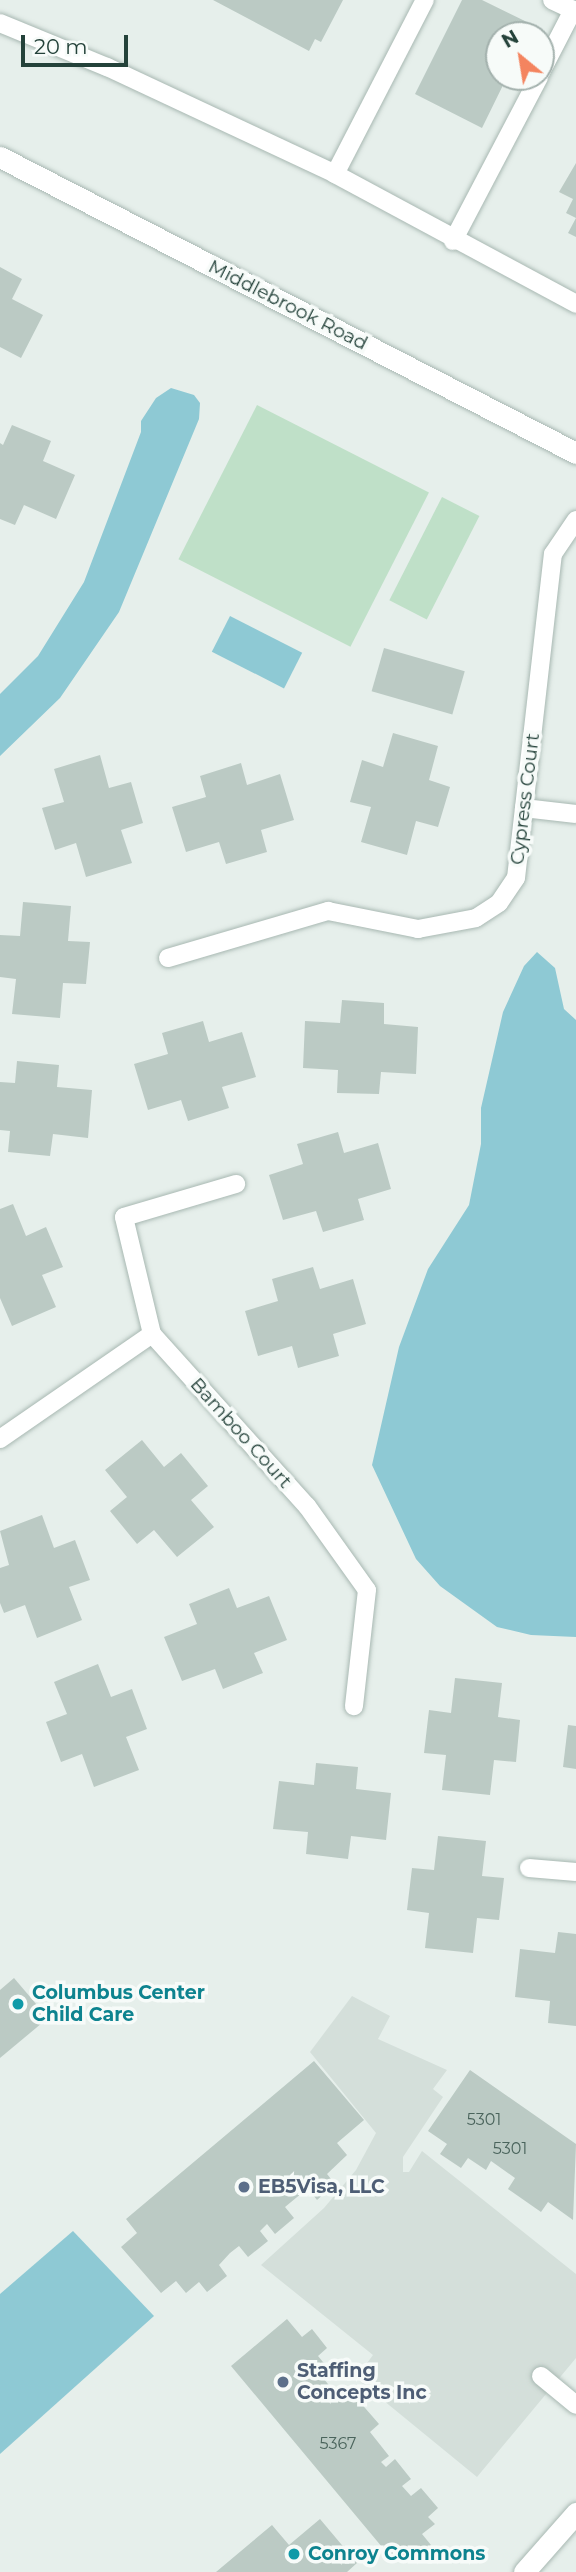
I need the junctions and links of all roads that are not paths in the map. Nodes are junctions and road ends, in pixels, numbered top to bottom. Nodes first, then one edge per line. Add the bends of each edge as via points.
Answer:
1 (425, 0) edge
2 (552, 0) edge
3 (0, 23) edge
4 (555, 45) edge
5 (531, 91) edge
6 (0, 157) edge
7 (335, 174) junction
8 (453, 241) junction
9 (576, 304) edge
10 (576, 453) edge
11 (576, 520) edge
12 (524, 808) junction
13 (576, 814) edge
14 (167, 958) dead end
15 (236, 1184) dead end
16 (152, 1334) junction
17 (0, 1439) edge
18 (354, 1706) dead end
19 (529, 1868) dead end
20 (576, 1872) edge
21 (541, 2376) dead end
22 (576, 2405) edge
23 (576, 2513) edge
24 (524, 2572) edge

1 - 7 lane
2 - 4 lane via 573,10
3 - 7 lane via 107,67
5 - 8 lane
6 - 10 street, Middlebrook Road
7 - 8 lane
8 - 9 lane
11 - 12 lane, Cypress Court via 553,554
12 - 13 lane
12 - 14 lane, Cypress Court via 516,878 499,903 476,918 418,929 328,911
15 - 16 lane via 124,1217
16 - 17 lane
16 - 18 lane, Bamboo Court via 307,1506 367,1590
19 - 20 lane
21 - 22 lane
23 - 24 street

